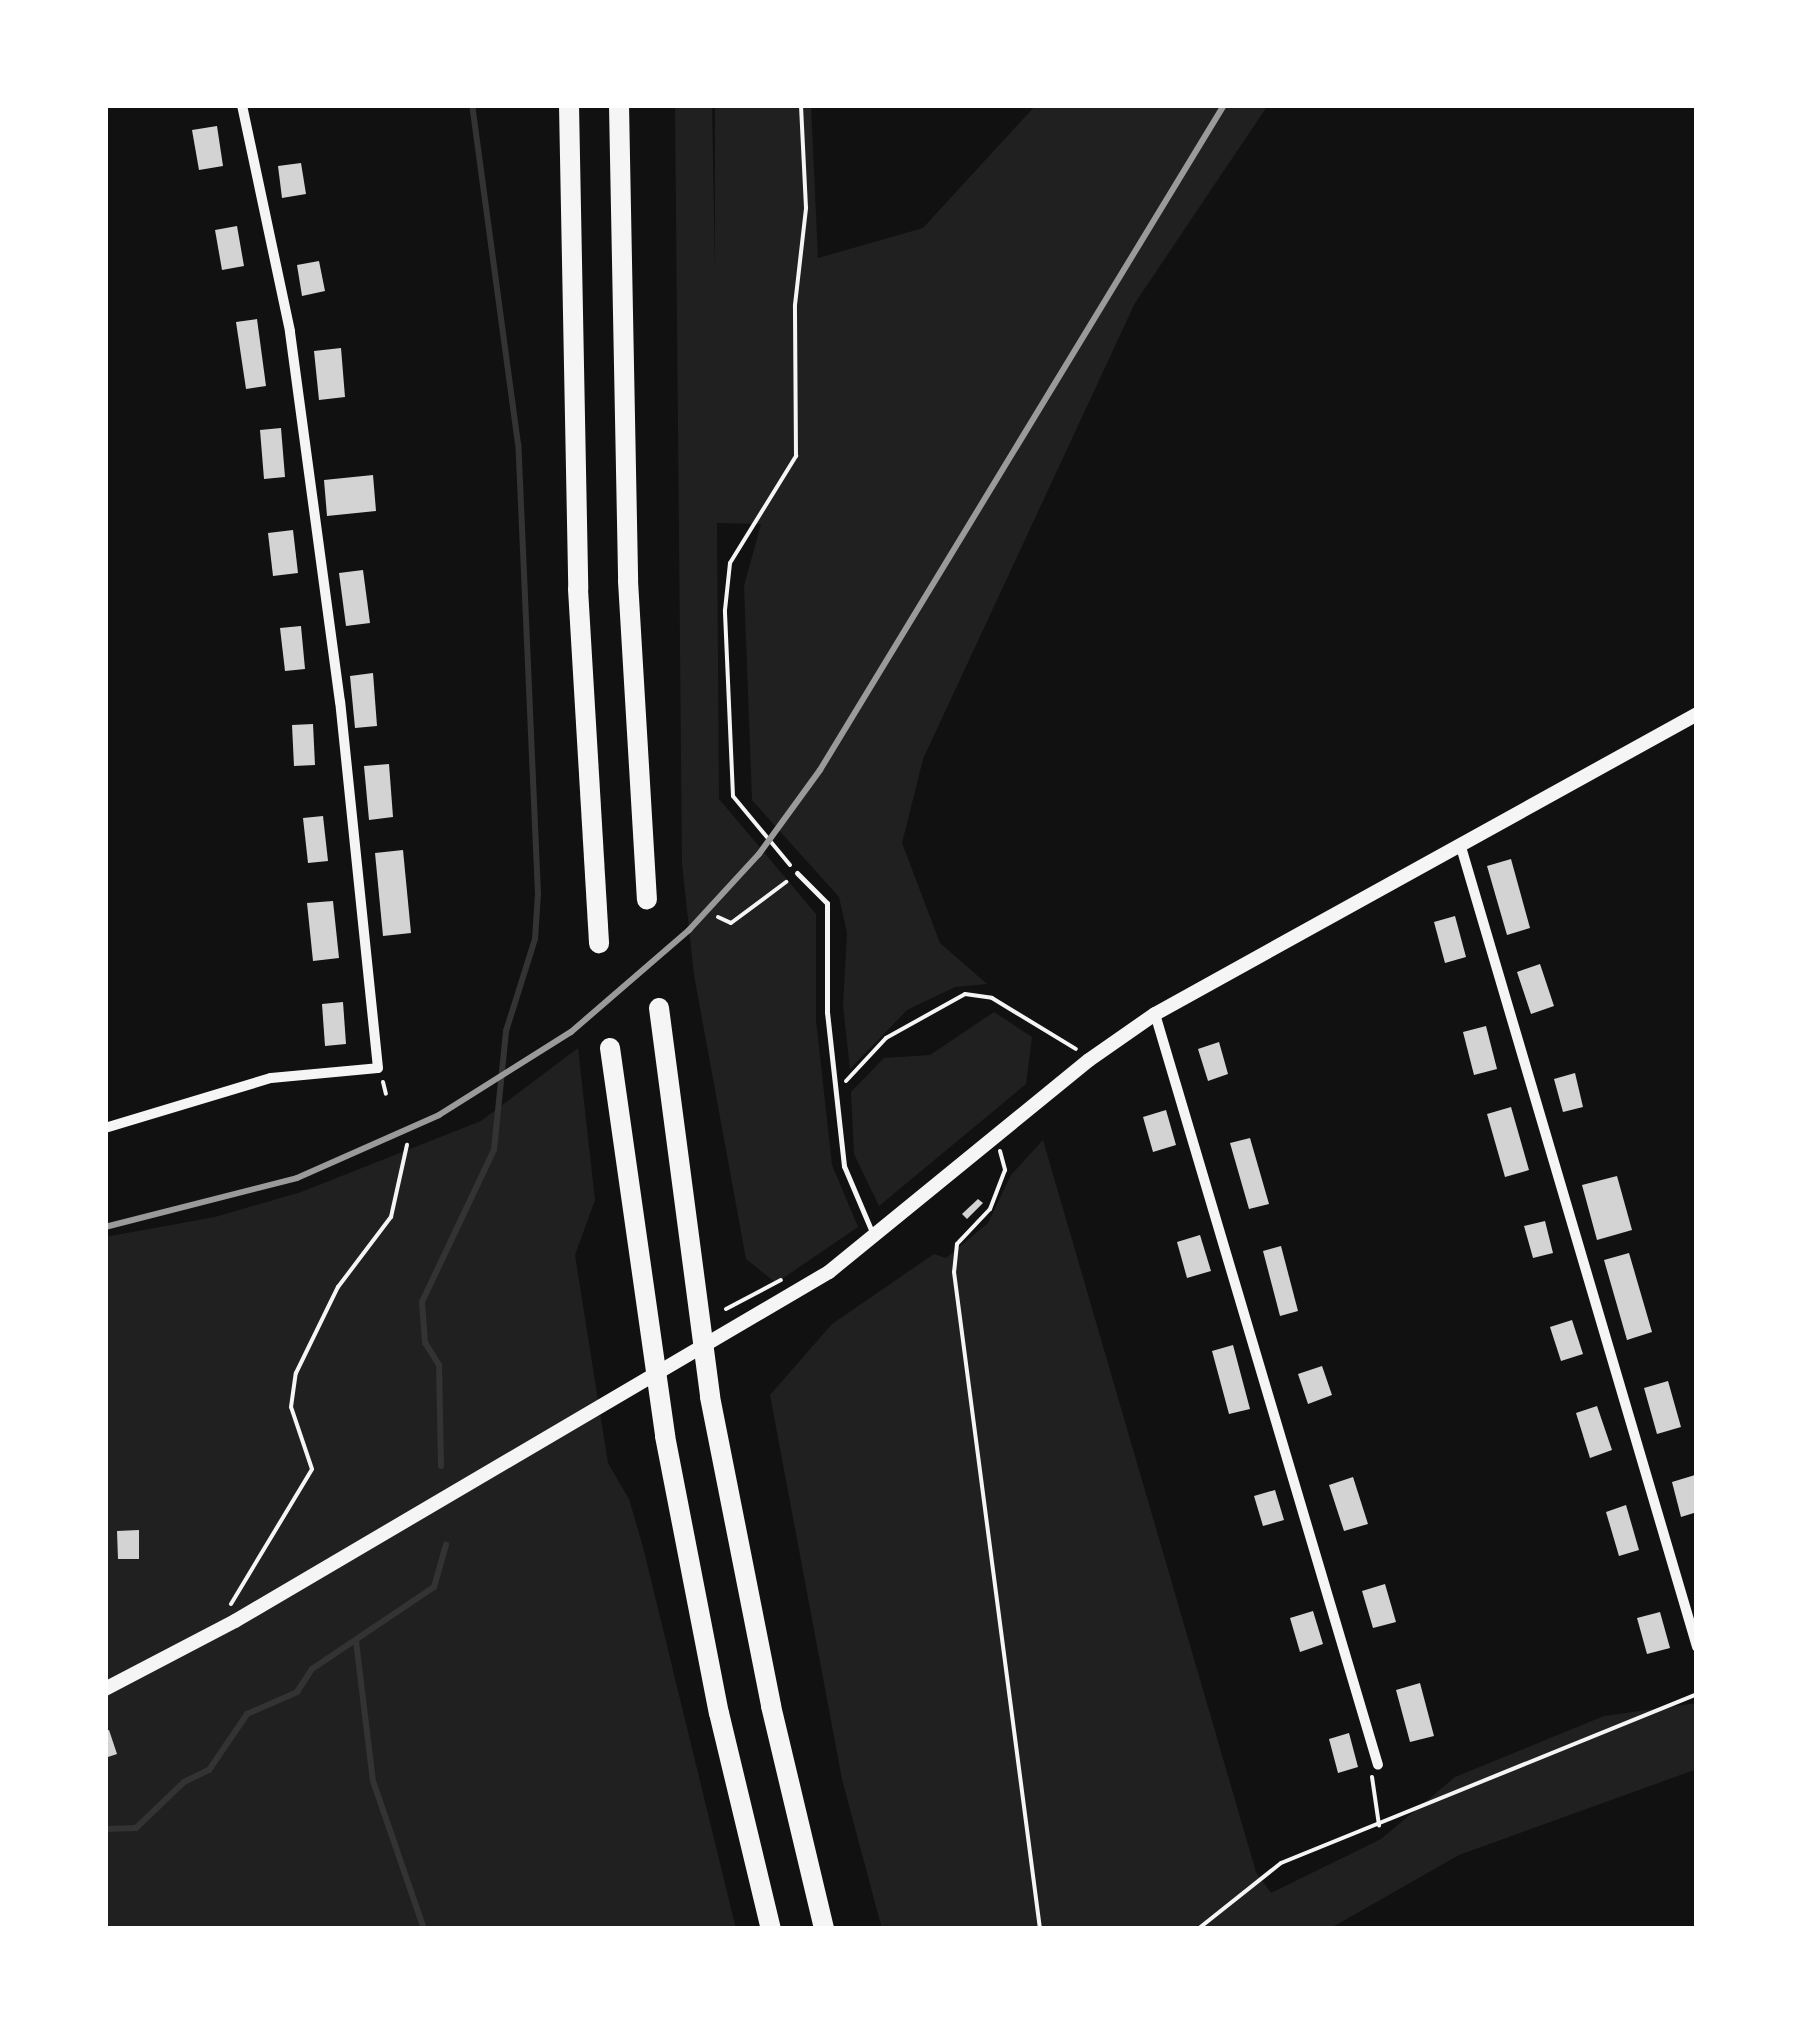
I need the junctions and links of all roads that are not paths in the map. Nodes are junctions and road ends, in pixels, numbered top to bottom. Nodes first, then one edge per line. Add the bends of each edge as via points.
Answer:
1 (242, 105) edge
2 (569, 105) edge
3 (619, 105) edge
4 (1697, 714) edge
5 (1461, 847) junction
6 (797, 873) road end
7 (647, 899) dead end
8 (599, 944) dead end
9 (658, 1008) dead end
10 (1154, 1014) junction
11 (610, 1048) dead end
12 (105, 1128) edge
13 (876, 1238) junction
14 (1697, 1647) edge
15 (105, 1688) edge
16 (1378, 1765) road end
17 (771, 1929) edge
18 (824, 1929) edge

1 - 12 street via 290,331 340,702 378,1068 270,1078
2 - 8 highway via 578,590
3 - 7 highway via 628,581
4 - 5 street
5 - 10 street
5 - 14 street
6 - 13 lane via 827,903 844,1166 858,1212
9 - 18 highway via 710,1398 770,1706
10 - 13 street via 1088,1060
10 - 16 street
11 - 17 highway via 665,1436 719,1713
13 - 15 street via 235,1621

